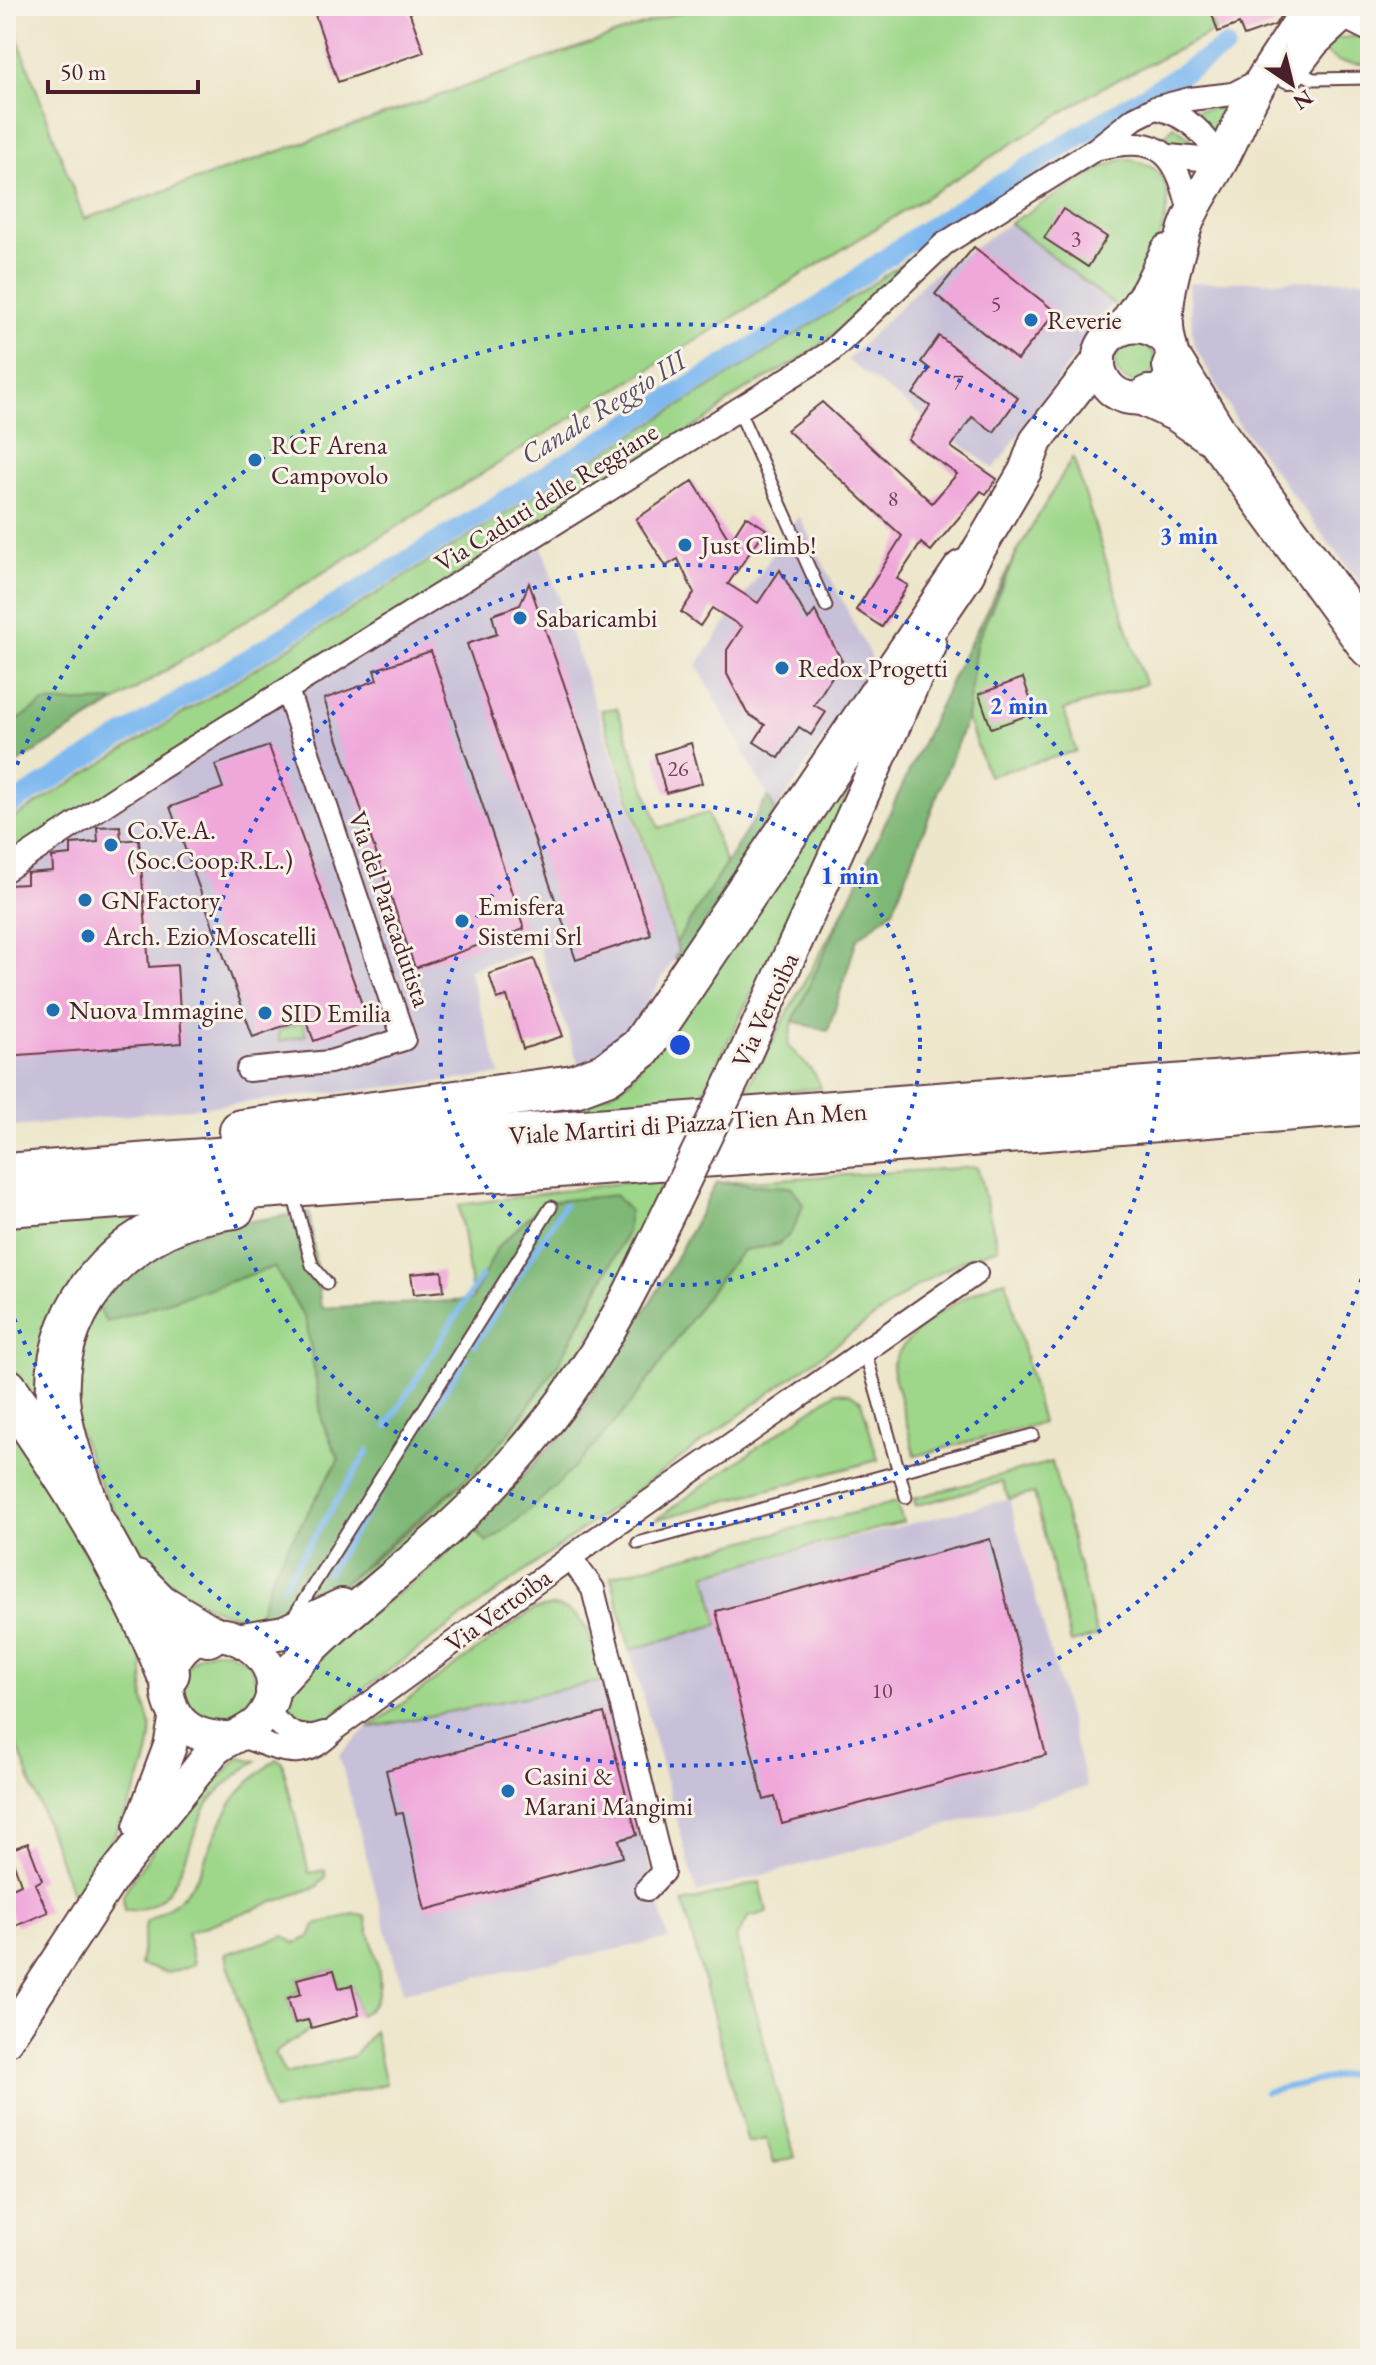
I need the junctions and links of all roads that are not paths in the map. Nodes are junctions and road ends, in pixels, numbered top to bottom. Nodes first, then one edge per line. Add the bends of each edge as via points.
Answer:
1 (1308, 6) edge
2 (1348, 14) edge
3 (1280, 72) junction
4 (1370, 78) edge
5 (1155, 108) junction
6 (1097, 148) junction
7 (1228, 150) junction
8 (1162, 151) junction
9 (1187, 225) junction
10 (1123, 327) junction
11 (1099, 360) junction
12 (1153, 375) junction
13 (739, 411) junction
14 (1025, 471) junction
15 (964, 571) junction
16 (826, 606) dead end
17 (1370, 646) edge
18 (287, 690) junction
19 (6, 870) edge
20 (248, 1070) dead end
21 (1370, 1071) edge
22 (1370, 1103) edge
23 (6, 1166) edge
24 (517, 1166) junction
25 (6, 1175) edge
26 (295, 1201) junction
27 (6, 1205) edge
28 (551, 1207) dead end
29 (976, 1273) dead end
30 (327, 1283) dead end
31 (864, 1351) junction
32 (6, 1389) edge
33 (1033, 1435) dead end
34 (899, 1471) junction
35 (906, 1497) dead end
36 (89, 1510) junction
37 (638, 1543) dead end
38 (570, 1557) junction
39 (121, 1568) junction
40 (384, 1583) junction
41 (284, 1632) junction
42 (225, 1637) junction
43 (168, 1673) junction
44 (269, 1701) junction
45 (176, 1716) junction
46 (336, 1728) junction
47 (232, 1737) junction
48 (131, 1852) junction
49 (647, 1889) dead end
50 (7, 2026) edge

1 - 3 main road, Via Vertoiba
2 - 3 main road, Via Vertoiba
3 - 4 lane via 1313,79
3 - 5 street, Via Caduti delle Reggiane via 1233,94
3 - 7 main road, Via Vertoiba via 1251,99
5 - 6 street, Via Caduti delle Reggiane
5 - 7 street via 1198,126
5 - 8 street
6 - 8 street, Via Caduti delle Reggiane via 1129,141
6 - 13 street, Via Caduti delle Reggiane via 944,244 829,353
7 - 8 street, Via Caduti delle Reggiane
7 - 9 main road, Via Vertoiba
8 - 9 street via 1183,184
9 - 10 main road, Via Vertoiba
9 - 12 main road, Via Vertoiba
10 - 11 main road, Via Vertoiba via 1106,340
10 - 12 main road via 1148,326
11 - 12 main road via 1105,382
11 - 14 main road, Via Vertoiba via 1036,441
12 - 14 main road, Via Vertoiba via 1085,410
12 - 17 highway via 1179,411 1219,439
13 - 16 lane
13 - 18 street, Via Caduti delle Reggiane
14 - 15 main road, Via Vertoiba
15 - 23 highway via 641,1048 606,1074 574,1086
15 - 40 main road, Via Vertoiba, bridge via 740,1065 597,1351 542,1428 470,1508
18 - 19 street, Via Caduti delle Reggiane
18 - 20 street, Via del Paracadutista via 404,1039 330,1062
21 - 25 highway, Viale Martiri di Piazza Tien An Men
22 - 24 highway, Viale Martiri di Piazza Tien An Men
24 - 26 highway via 431,1189
24 - 27 highway, Viale Martiri di Piazza Tien An Men
26 - 30 lane via 312,1265
26 - 36 highway via 223,1208 158,1230 101,1272 83,1299 62,1349 58,1399
28 - 41 lane
29 - 31 street, Via Vertoiba
31 - 34 lane
31 - 38 street, Via Vertoiba
32 - 36 highway
33 - 34 lane
34 - 35 lane
34 - 37 lane
36 - 39 highway
38 - 46 street, Via Vertoiba
38 - 49 street via 593,1589 663,1872
39 - 42 highway via 159,1605
39 - 43 highway
40 - 41 main road, Via Vertoiba
40 - 44 main road, Via Vertoiba via 306,1652
41 - 42 main road, Via Vertoiba
42 - 43 main road, Via Vertoiba via 183,1648
42 - 44 main road via 264,1658 272,1674
43 - 45 main road, Via Vertoiba
44 - 46 street, Via Vertoiba via 289,1734 309,1738
44 - 47 main road, Via Vertoiba via 259,1721
45 - 47 main road, Via Vertoiba via 198,1734
45 - 48 main road, Via Vertoiba
46 - 47 street, Via Vertoiba via 322,1746 298,1753
47 - 48 main road, Via Vertoiba
48 - 50 main road, Via Vertoiba

